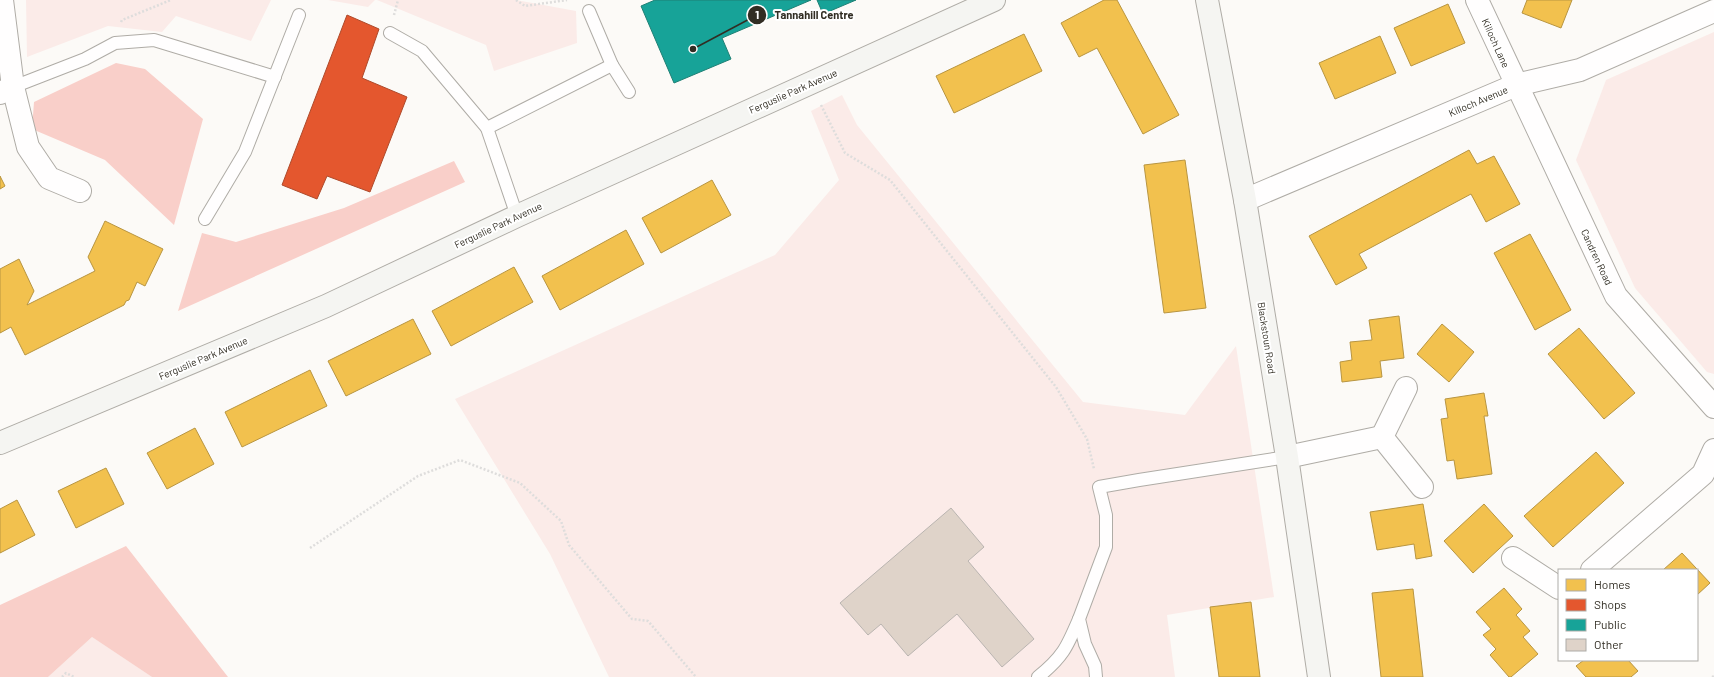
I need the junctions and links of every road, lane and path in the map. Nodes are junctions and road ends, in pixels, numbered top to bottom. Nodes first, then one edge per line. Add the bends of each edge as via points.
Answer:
1 (2, 0) edge
2 (171, 0) edge
3 (516, 0) edge
4 (567, 0) edge
5 (994, 0) edge
6 (1207, 0) edge
7 (1477, 0) edge
8 (589, 11) dead end
9 (1714, 11) edge
10 (299, 15) dead end
11 (390, 33) dead end
12 (115, 43) junction
13 (612, 65) junction
14 (275, 77) junction
15 (810, 83) junction
16 (1516, 85) junction
17 (7, 90) edge
18 (629, 92) dead end
19 (487, 128) junction
20 (80, 191) dead end
21 (1245, 200) junction
22 (517, 216) junction
23 (205, 219) dead end
24 (1406, 388) dead end
25 (1714, 407) edge
26 (1382, 437) junction
27 (0, 443) edge
28 (1714, 450) edge
29 (1287, 457) junction
30 (1099, 487) junction
31 (1422, 487) dead end
32 (310, 548) dead end
33 (1513, 558) dead end
34 (1593, 569) edge
35 (1558, 587) edge
36 (1078, 619) junction
37 (62, 677) edge
38 (74, 677) edge
39 (696, 677) edge
40 (1038, 677) edge
41 (1096, 677) edge
42 (1319, 677) edge

1 - 17 street
2 - 12 path via 122,20
3 - 4 path via 525,6
5 - 15 street, Ferguslie Park Avenue
6 - 21 street, Blackstoun Road
7 - 16 street, Killoch Lane
8 - 13 lane
9 - 16 street, Killoch Avenue via 1580,70
10 - 14 lane
11 - 19 lane via 422,51
12 - 14 lane via 154,40
12 - 17 lane
13 - 18 lane
13 - 19 lane
14 - 23 lane via 245,152
15 - 22 street, Ferguslie Park Avenue
15 - 30 path via 845,153 890,180 1056,387 1087,439
16 - 21 street, Killoch Avenue
16 - 25 street, Candren Road via 1616,296
17 - 20 street via 28,147 49,178
19 - 22 lane
21 - 29 street, Blackstoun Road
22 - 27 street, Ferguslie Park Avenue via 326,306
24 - 26 street
26 - 29 street
26 - 31 street
28 - 34 street via 1703,474
29 - 30 lane
29 - 42 street, Blackstoun Road
30 - 36 lane via 1106,515 1106,547
32 - 39 path via 418,476 460,460 520,483 561,521 569,545 632,619 648,621
33 - 35 street
36 - 40 lane via 1067,647 1054,664
36 - 41 lane via 1095,666
37 - 38 path via 66,673

